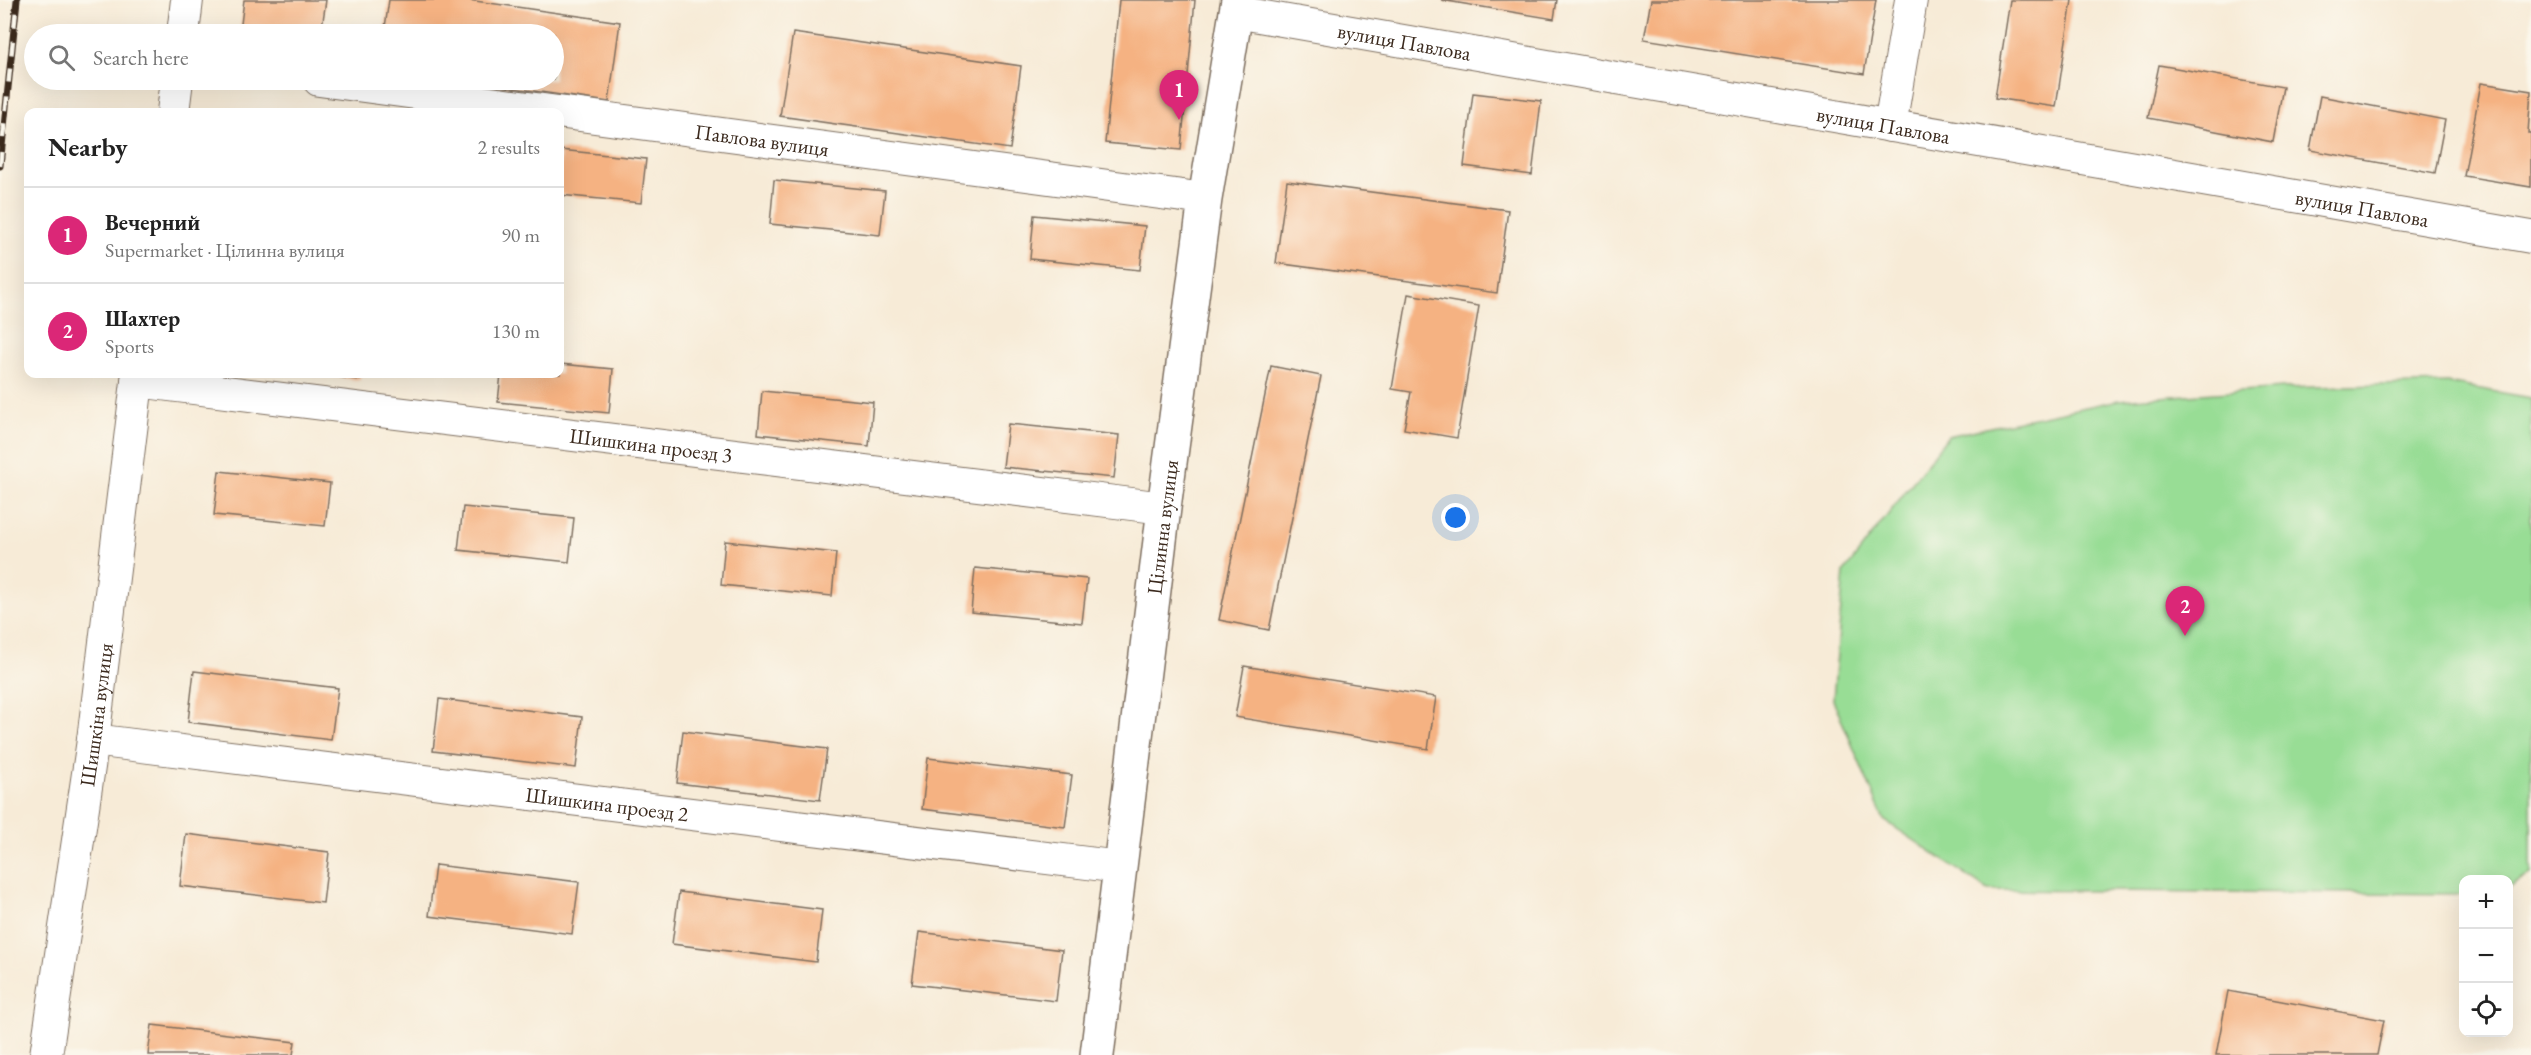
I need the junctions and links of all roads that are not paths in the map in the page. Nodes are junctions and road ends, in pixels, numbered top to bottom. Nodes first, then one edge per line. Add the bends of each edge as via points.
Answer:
1 (187, 0) edge
2 (1911, 0) edge
3 (1237, 6) edge
4 (184, 24) edge
5 (176, 90) edge
6 (393, 90) edge
7 (174, 108) edge
8 (526, 108) edge
9 (564, 113) edge
10 (1890, 126) junction
11 (1205, 200) junction
12 (2531, 237) edge
13 (137, 378) edge
14 (145, 378) edge
15 (1164, 508) junction
16 (93, 740) junction
17 (1120, 867) junction
18 (46, 1055) edge
19 (1097, 1055) edge

1 - 4 street
2 - 10 street
3 - 10 street, вулиця Павлова
3 - 11 street, Цілинна вулиця
5 - 7 street
6 - 8 street, Павлова вулиця
9 - 11 street, Павлова вулиця
10 - 12 street, вулиця Павлова
11 - 15 street, Цілинна вулиця
13 - 16 street, Шишкіна вулиця
14 - 15 street, Шишкина проезд 3
15 - 17 street, Цілинна вулиця
16 - 17 street, Шишкина проезд 2
16 - 18 street, Шишкіна вулиця
17 - 19 street, Цілинна вулиця

